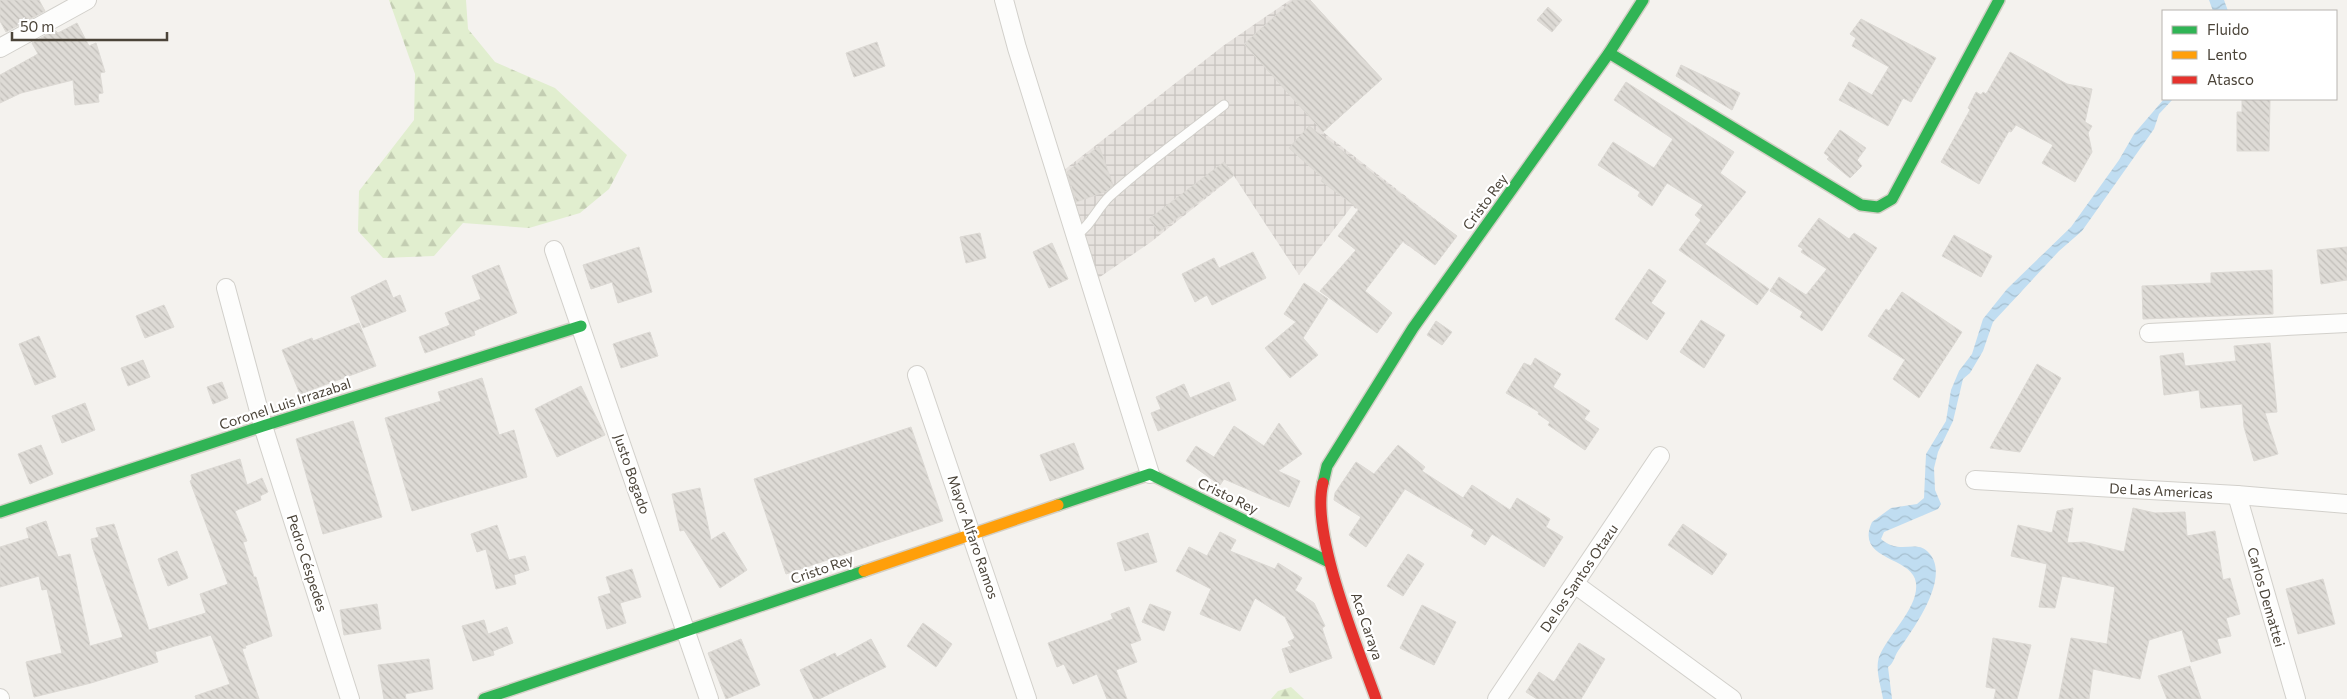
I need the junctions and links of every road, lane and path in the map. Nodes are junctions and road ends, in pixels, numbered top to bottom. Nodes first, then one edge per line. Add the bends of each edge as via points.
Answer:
1 (88, 0) edge
2 (1004, 0) edge
3 (1643, 0) edge
4 (1999, 0) edge
5 (1, 46) edge
6 (1610, 53) junction
7 (1224, 105) dead end
8 (1076, 235) junction
9 (554, 250) dead end
10 (226, 288) dead end
11 (2347, 323) edge
12 (581, 326) junction
13 (2149, 333) dead end
14 (917, 375) dead end
15 (263, 426) junction
16 (1660, 456) dead end
17 (1150, 474) junction
18 (1975, 480) dead end
19 (2237, 495) junction
20 (2347, 504) edge
21 (0, 512) edge
22 (972, 533) junction
23 (1329, 562) junction
24 (1576, 584) junction
25 (687, 631) junction
26 (350, 699) edge
27 (484, 699) edge
28 (709, 699) edge
29 (1027, 699) edge
30 (1376, 699) edge
31 (1497, 699) edge
32 (1732, 699) edge
33 (2296, 699) edge

1 - 5 street
2 - 8 street
3 - 6 street, Cristo Rey
4 - 6 street via 1892,199 1883,206 1870,208
6 - 23 street, Cristo Rey via 1414,328 1327,466 1319,497
7 - 8 lane via 1120,187
8 - 17 street
9 - 12 street, Justo Bogado
10 - 15 street, Pedro Céspedes
11 - 13 street
12 - 15 street, Coronel Luis Irrazabal
12 - 25 street, Justo Bogado
14 - 22 street, Mayor Alfaro Ramos
15 - 21 street, Coronel Luis Irrazabal
15 - 26 street, Pedro Céspedes
16 - 24 street, De los Santos Otazu
17 - 22 street, Cristo Rey
17 - 23 street, Cristo Rey
18 - 19 street, De Las Americas
19 - 20 street, De Las Americas
19 - 33 street, Carlos Demattei
22 - 25 street, Cristo Rey
22 - 29 street, Mayor Alfaro Ramos
23 - 30 street, Aca Caraya
24 - 31 street, De los Santos Otazu
24 - 32 street
25 - 27 street, Cristo Rey
25 - 28 street, Justo Bogado

